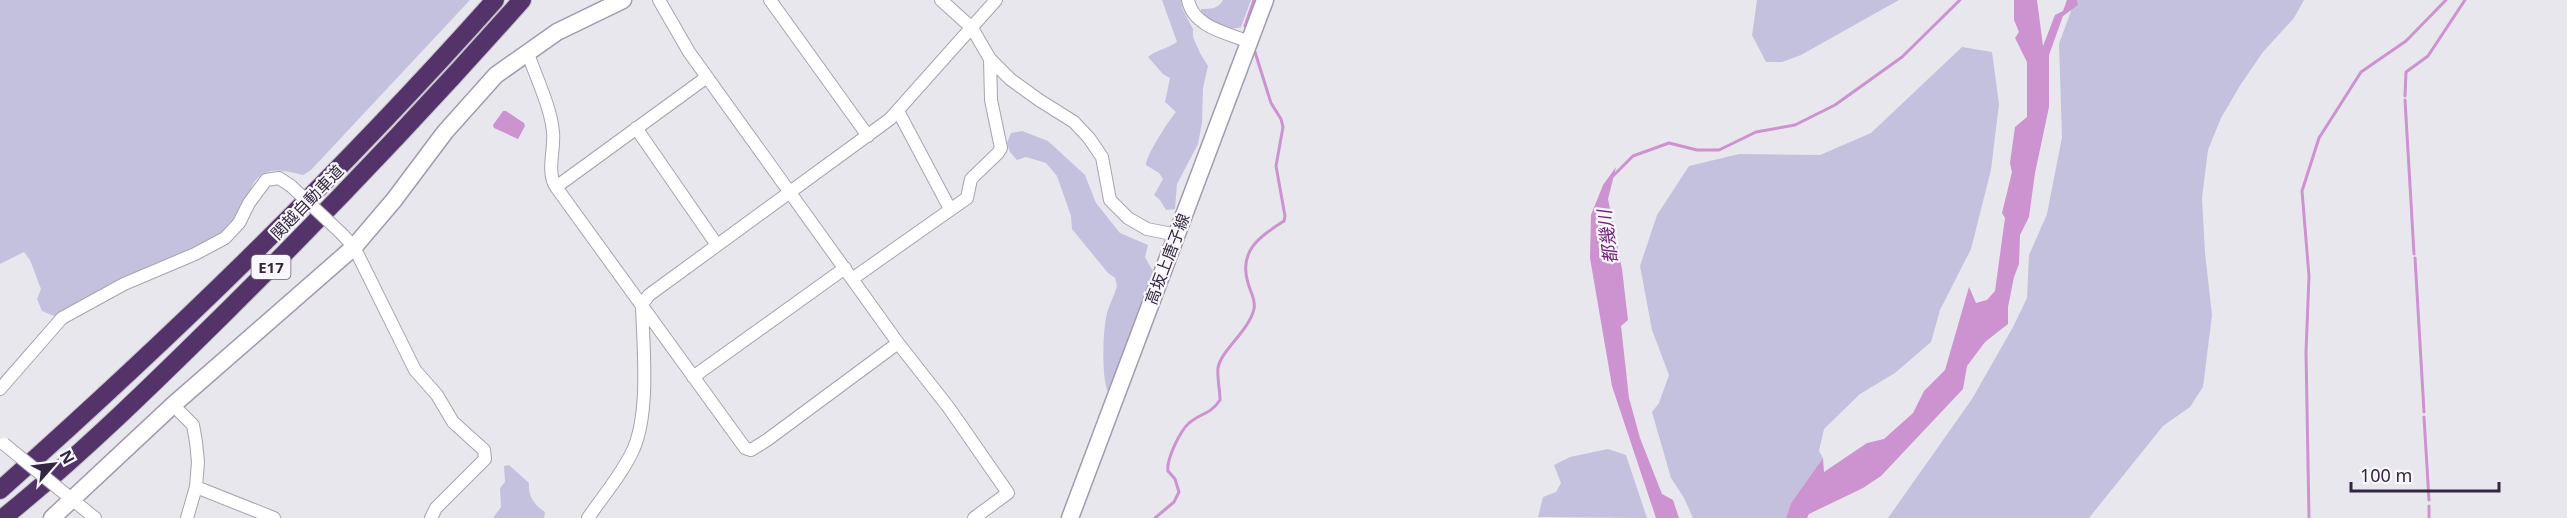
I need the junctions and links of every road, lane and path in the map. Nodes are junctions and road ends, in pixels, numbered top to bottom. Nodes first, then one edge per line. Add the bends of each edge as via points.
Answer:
1 (495, 0) edge
2 (522, 0) edge
3 (623, 0) edge
4 (658, 0) edge
5 (770, 0) edge
6 (941, 0) edge
7 (996, 0) edge
8 (1188, 0) edge
9 (1265, 0) edge
10 (972, 27) junction
11 (1250, 42) junction
12 (527, 51) junction
13 (990, 59) junction
14 (707, 77) junction
15 (898, 111) junction
16 (636, 128) junction
17 (868, 136) junction
18 (556, 187) junction
19 (790, 191) junction
20 (950, 209) junction
21 (1177, 235) junction
22 (717, 245) junction
23 (354, 247) junction
24 (849, 274) junction
25 (642, 304) junction
26 (898, 343) junction
27 (693, 377) junction
28 (0, 389) edge
29 (173, 405) junction
30 (2, 443) edge
31 (196, 487) junction
32 (0, 490) edge
33 (73, 500) junction
34 (3, 518) edge
35 (52, 518) edge
36 (95, 518) edge
37 (187, 518) edge
38 (274, 518) edge
39 (431, 518) edge
40 (588, 518) edge
41 (974, 518) edge
42 (1070, 518) edge

1 - 32 highway, 関越自動車道 / E17 via 216,289
2 - 34 highway, 関越自動車道 / E17 via 295,243 87,446
3 - 12 street
4 - 14 street
5 - 17 street
6 - 10 street
7 - 10 street
8 - 11 street via 1195,17 1204,24
9 - 11 street, 高坂上唐子線
10 - 13 street
10 - 15 street
11 - 21 street, 高坂上唐子線
12 - 18 street via 552,120 552,173
12 - 23 street via 477,95
13 - 20 street via 991,100 1001,148 971,179 967,198
13 - 21 street via 1039,100 1074,122 1089,138 1102,157 1110,200 1128,219 1147,229
14 - 16 street
14 - 19 street
15 - 17 street
15 - 20 street
16 - 18 street
16 - 22 street
17 - 19 street
18 - 25 street
19 - 22 street
19 - 24 street
20 - 24 street
21 - 42 street, 高坂上唐子線
22 - 25 street
23 - 28 street, bridge via 291,186 279,178 266,180 225,238 124,284 62,318
23 - 29 street
23 - 39 street via 415,370 437,395 453,422 484,450 485,459 436,508
24 - 26 street
24 - 27 street
25 - 27 street
25 - 40 street via 644,375 639,428 633,448
26 - 27 street via 751,450 745,448
26 - 41 street via 1008,493
29 - 31 street via 193,425 198,462
29 - 33 street
30 - 33 street, bridge
31 - 37 street
31 - 38 street
33 - 35 street
33 - 36 street

